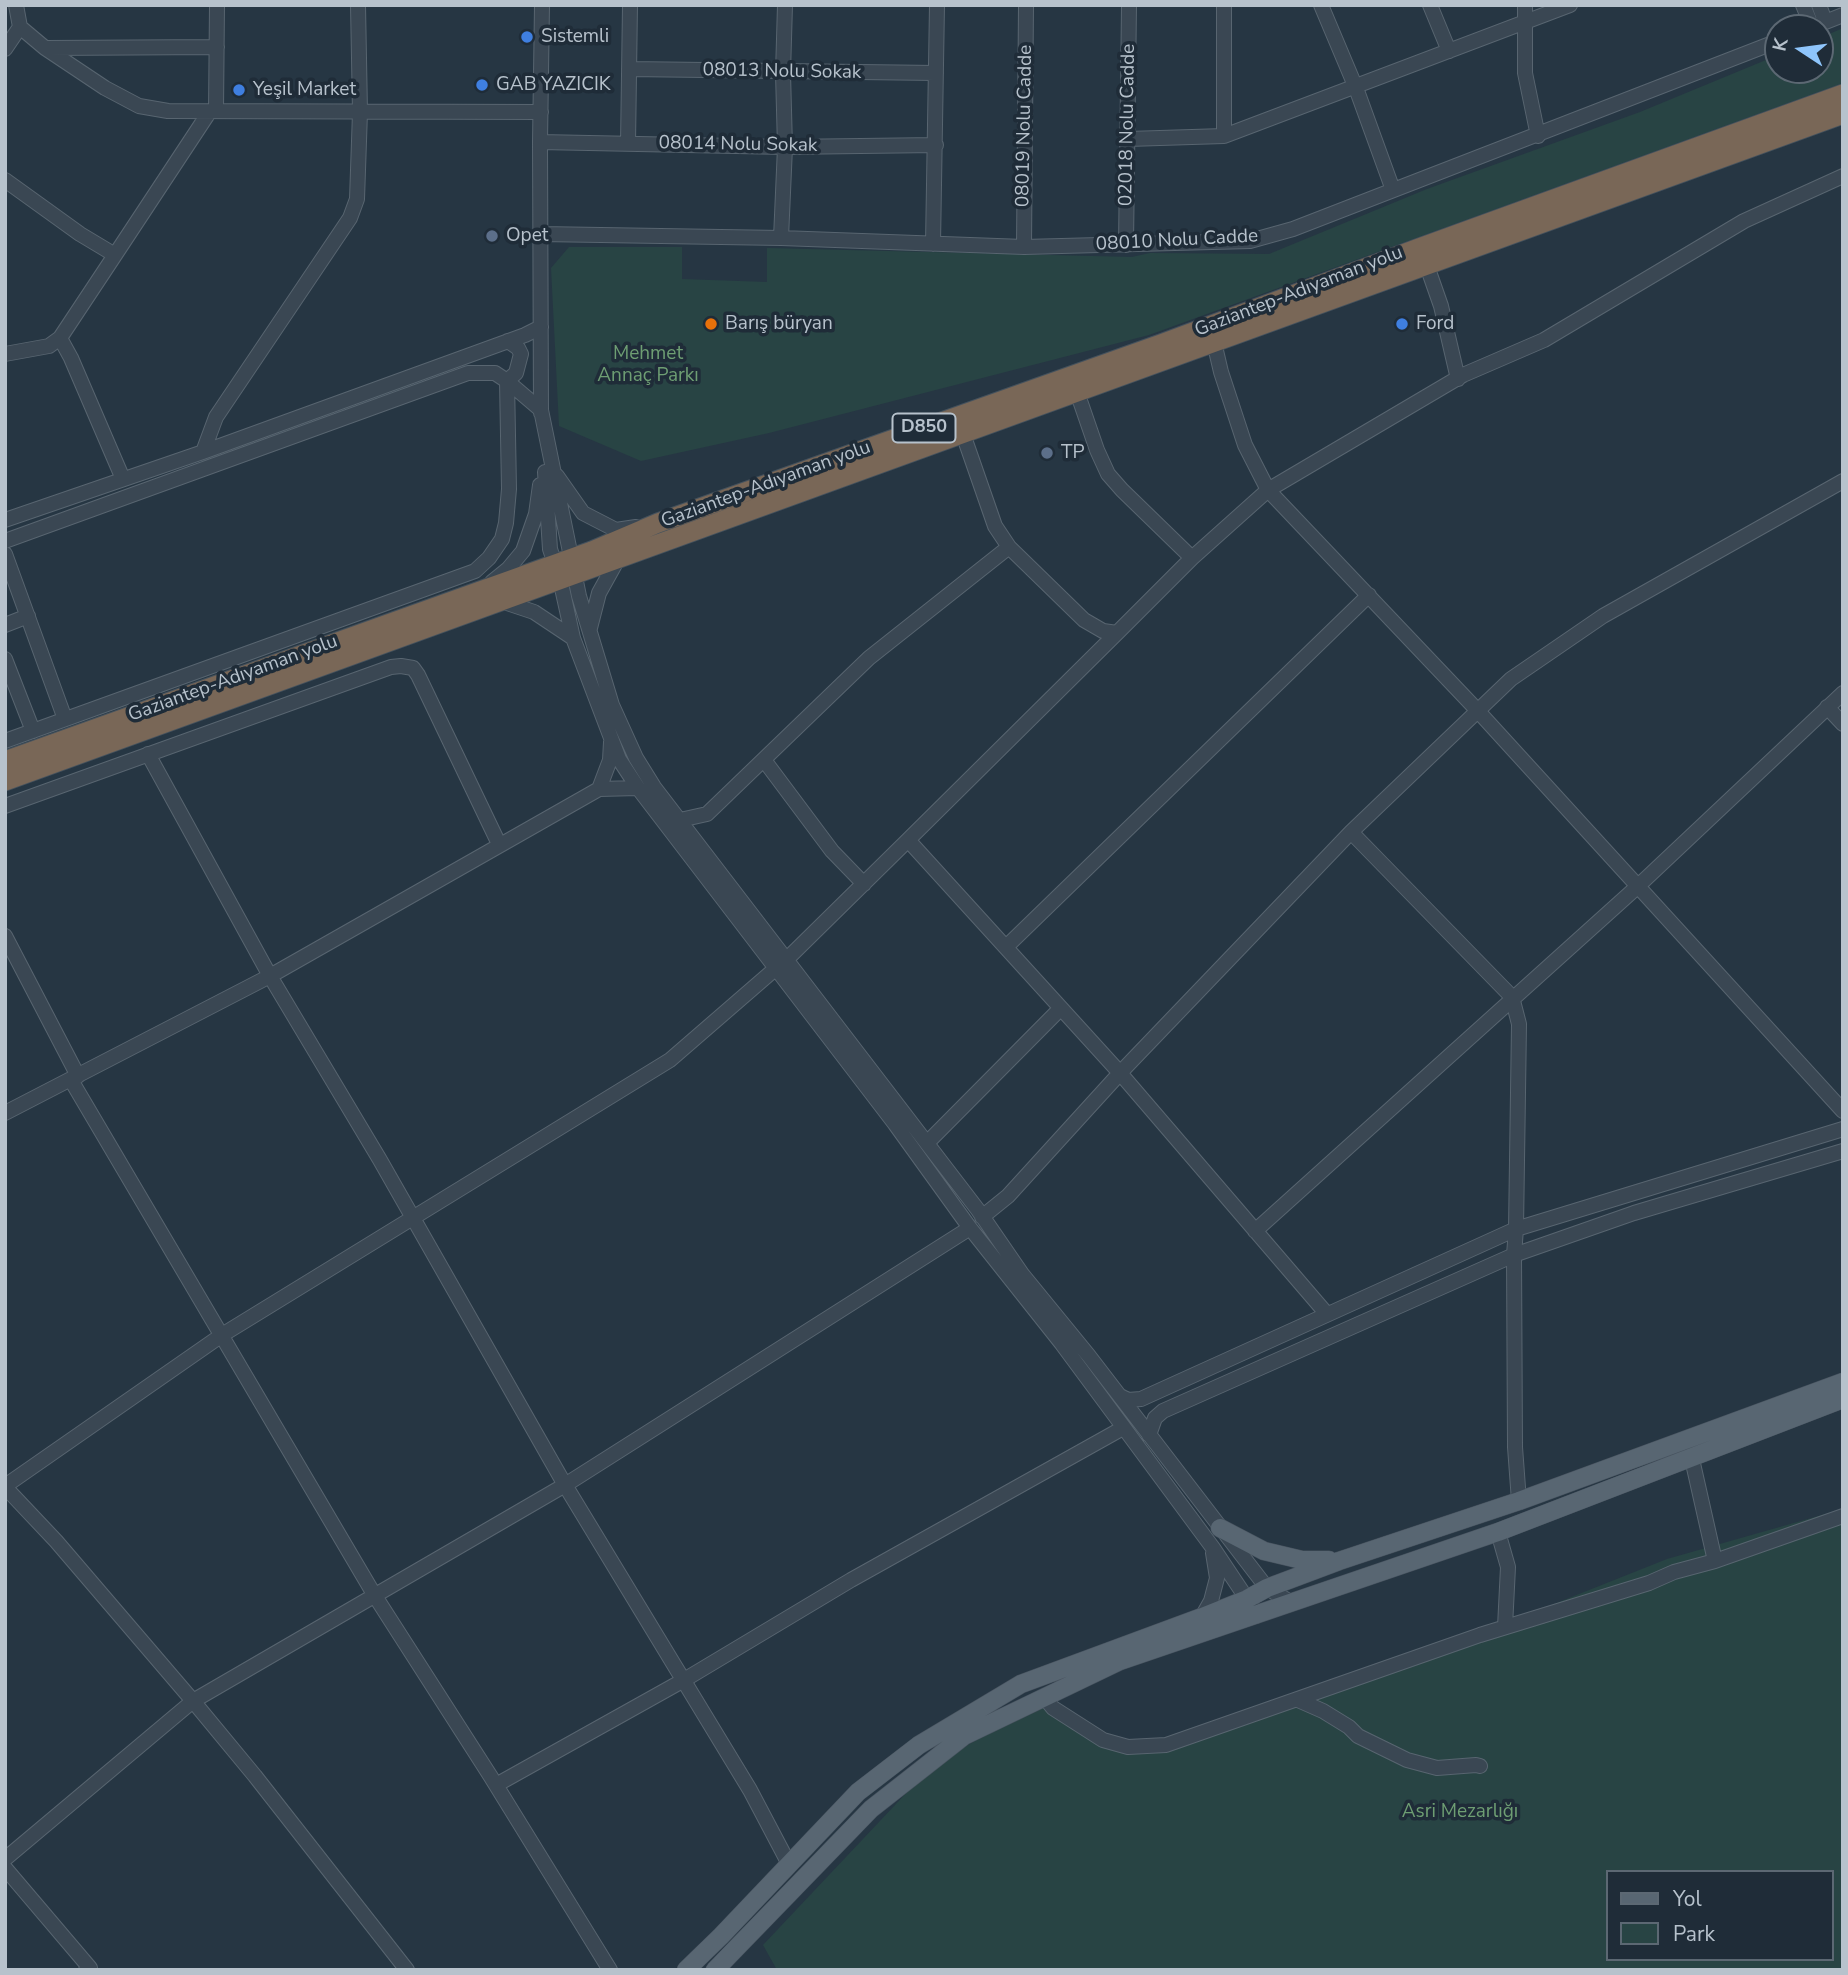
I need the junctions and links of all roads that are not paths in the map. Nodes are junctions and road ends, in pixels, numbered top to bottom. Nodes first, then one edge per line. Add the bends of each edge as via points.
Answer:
1 (16, 5) edge
2 (217, 5) edge
3 (358, 5) edge
4 (542, 5) edge
5 (630, 5) edge
6 (785, 5) edge
7 (937, 5) edge
8 (1026, 5) edge
9 (1129, 5) edge
10 (1224, 5) edge
11 (1321, 5) edge
12 (1430, 5) edge
13 (1525, 5) edge
14 (1570, 5) edge
15 (1525, 22) junction
16 (20, 27) junction
17 (217, 47) junction
18 (1764, 47) edge
19 (45, 48) junction
20 (5, 49) edge
21 (1449, 51) junction
22 (629, 69) junction
23 (783, 73) junction
24 (936, 73) junction
25 (1356, 88) junction
26 (1843, 94) edge
27 (213, 111) junction
28 (360, 112) junction
29 (541, 112) junction
30 (1843, 114) edge
31 (1224, 136) junction
32 (1538, 136) junction
33 (1128, 139) junction
34 (540, 142) junction
35 (628, 144) junction
36 (936, 145) junction
37 (785, 147) junction
38 (1843, 176) edge
39 (5, 180) edge
40 (1393, 190) junction
41 (541, 234) junction
42 (782, 238) junction
43 (933, 244) junction
44 (1126, 245) junction
45 (1024, 247) junction
46 (115, 255) junction
47 (1427, 265) junction
48 (541, 327) junction
49 (60, 338) junction
50 (509, 341) junction
51 (1214, 342) junction
52 (5, 354) edge
53 (1458, 379) junction
54 (507, 381) junction
55 (1077, 392) junction
56 (541, 410) junction
57 (963, 434) junction
58 (203, 452) junction
59 (549, 464) junction
60 (123, 480) junction
61 (1843, 481) edge
62 (1268, 490) junction
63 (5, 520) edge
64 (658, 523) junction
65 (5, 541) edge
66 (1009, 547) junction
67 (5, 554) edge
68 (619, 557) junction
69 (1192, 558) junction
70 (564, 569) junction
71 (480, 590) junction
72 (1369, 595) junction
73 (502, 601) junction
74 (28, 616) junction
75 (5, 625) edge
76 (589, 630) junction
77 (1117, 633) junction
78 (573, 638) junction
79 (5, 659) edge
80 (1843, 693) edge
81 (1827, 707) junction
82 (1477, 710) junction
83 (65, 719) junction
84 (1843, 724) edge
85 (33, 731) junction
86 (611, 740) junction
87 (5, 741) edge
88 (148, 754) junction
89 (764, 760) junction
90 (5, 761) edge
91 (5, 780) edge
92 (638, 788) junction
93 (599, 789) junction
94 (5, 806) edge
95 (680, 820) junction
96 (1351, 832) junction
97 (908, 840) junction
98 (499, 844) junction
99 (864, 884) junction
100 (1637, 887) junction
101 (6, 940) edge
102 (1006, 947) junction
103 (780, 964) junction
104 (270, 976) junction
105 (1512, 998) junction
106 (1061, 1008) junction
107 (1120, 1073) junction
108 (74, 1078) junction
109 (1843, 1111) edge
110 (5, 1114) edge
111 (1843, 1129) edge
112 (927, 1143) junction
113 (1843, 1151) edge
114 (413, 1217) junction
115 (982, 1217) junction
116 (970, 1228) junction
117 (1516, 1229) junction
118 (1255, 1231) junction
119 (1514, 1255) junction
120 (1326, 1313) junction
121 (222, 1335) junction
122 (1843, 1382) edge
123 (1120, 1396) junction
124 (1843, 1399) edge
125 (1123, 1428) junction
126 (1149, 1435) junction
127 (1692, 1459) junction
128 (565, 1485) junction
129 (5, 1487) edge
130 (1519, 1501) junction
131 (1843, 1516) edge
132 (1220, 1528) junction
133 (1498, 1532) junction
134 (1213, 1548) junction
135 (1339, 1561) junction
136 (1715, 1561) junction
137 (1267, 1588) junction
138 (375, 1596) junction
139 (1247, 1599) junction
140 (1292, 1603) junction
141 (1256, 1616) junction
142 (1202, 1617) junction
143 (1505, 1627) junction
144 (684, 1680) junction
145 (1044, 1698) junction
146 (1298, 1700) junction
147 (192, 1701) junction
148 (1480, 1766) dead end
149 (496, 1785) junction
150 (5, 1859) edge
151 (789, 1864) junction
152 (5, 1868) edge
153 (86, 1970) edge
154 (407, 1970) edge
155 (610, 1970) edge
156 (686, 1970) edge
157 (715, 1970) edge

1 - 16 street
2 - 17 street
3 - 28 street
4 - 29 street
5 - 22 street
6 - 23 street
7 - 24 street
8 - 45 street, 08019 Nolu Cadde
9 - 33 street, 02018 Nolu Cadde
10 - 31 street
11 - 25 street
12 - 21 street
13 - 15 street
14 - 15 street
15 - 21 street
15 - 32 street via 1525,73
16 - 19 street
16 - 20 street
17 - 19 street
17 - 27 street
18 - 32 street, 08010 Nolu Cadde
19 - 27 street via 139,106
21 - 25 street
22 - 23 street, 08013 Nolu Sokak
22 - 35 street
23 - 24 street, 08013 Nolu Sokak
23 - 37 street
24 - 36 street
25 - 31 street
25 - 40 street
26 - 64 highway, Gaziantep-Adıyaman yolu / D850
27 - 28 street
27 - 46 street
28 - 29 street
28 - 58 street via 357,200 349,218 216,416
29 - 34 street
30 - 47 highway, Gaziantep-Adıyaman yolu / D850
31 - 33 street
32 - 40 street, 08010 Nolu Cadde
33 - 44 street, 02018 Nolu Cadde
34 - 35 street, 08014 Nolu Sokak
34 - 41 street
35 - 37 street, 08014 Nolu Sokak
36 - 37 street, 08014 Nolu Sokak
36 - 43 street
37 - 42 street
38 - 53 street via 1744,221 1544,340
39 - 46 street
40 - 44 street, 08010 Nolu Cadde via 1250,241
41 - 42 street, 08010 Nolu Cadde
41 - 48 street
42 - 43 street, 08010 Nolu Cadde
43 - 45 street, 08010 Nolu Cadde
44 - 45 street, 08010 Nolu Cadde
46 - 49 street
47 - 51 highway, Gaziantep-Adıyaman yolu / D850
47 - 53 street
48 - 50 street
48 - 56 street
49 - 52 street via 49,345
49 - 60 street
50 - 54 street via 521,354 516,373
50 - 58 street
51 - 55 highway, Gaziantep-Adıyaman yolu / D850
51 - 62 street via 1245,444
53 - 62 street
54 - 56 street
54 - 65 street via 495,373 468,373
54 - 83 street via 506,523 502,539 475,571
55 - 57 highway, Gaziantep-Adıyaman yolu / D850
55 - 69 street via 1108,474
56 - 59 street
57 - 66 street via 995,526
57 - 68 highway, Gaziantep-Adıyaman yolu / D850
58 - 60 street
59 - 64 street via 583,513 597,522 616,530
59 - 70 street
59 - 71 street via 523,551 509,569
60 - 63 street
61 - 82 street via 1603,616 1511,679
62 - 69 street
62 - 72 street
64 - 70 highway, Gaziantep-Adıyaman yolu / D850
66 - 77 street via 1084,620
66 - 89 street via 869,658
67 - 74 street
68 - 70 highway, Gaziantep-Adıyaman yolu / D850
68 - 76 street via 599,593
69 - 77 street
70 - 71 highway, Gaziantep-Adıyaman yolu / D850
70 - 73 highway, Gaziantep-Adıyaman yolu / D850
70 - 76 street
70 - 78 street
71 - 90 highway, Gaziantep-Adıyaman yolu / D850
72 - 82 street
72 - 102 street
73 - 78 street via 534,612
73 - 91 highway, Gaziantep-Adıyaman yolu / D850
74 - 75 street
74 - 83 street
76 - 95 street via 623,729 654,787
77 - 97 street
78 - 86 street
79 - 85 street
80 - 81 street
81 - 84 street
81 - 100 street
82 - 96 street
82 - 100 street
83 - 85 street
85 - 87 street
86 - 92 street
86 - 93 street via 610,760
88 - 94 street
88 - 98 street via 391,667 413,668
88 - 104 street
89 - 95 street via 707,814
89 - 99 street via 832,851
92 - 93 street
92 - 103 street
93 - 98 street
95 - 103 street
96 - 105 street
96 - 107 street
97 - 99 street
97 - 102 street
98 - 104 street
99 - 103 street
100 - 105 street
100 - 109 street
101 - 108 street
102 - 106 street
103 - 112 street
103 - 114 street via 670,1060
103 - 116 street
104 - 108 street
104 - 114 street
105 - 117 street via 1519,1024
105 - 118 street
106 - 107 street
106 - 112 street
107 - 115 street via 1008,1196
107 - 118 street
108 - 110 street
108 - 121 street
111 - 117 street
112 - 115 street
113 - 119 street via 1634,1213
114 - 121 street
114 - 128 street
115 - 123 street
116 - 125 street
116 - 128 street
117 - 119 street
117 - 120 street
118 - 120 street
119 - 126 street via 1163,1411
119 - 130 street
120 - 123 street via 1141,1399
121 - 129 street
121 - 138 street
122 - 130 main road
123 - 126 street
124 - 127 main road
125 - 134 street
125 - 144 street via 851,1580
126 - 132 street
127 - 133 main road
127 - 136 street
128 - 138 street
128 - 144 street
129 - 147 street
130 - 135 main road
131 - 136 street
132 - 135 main road via 1264,1551 1302,1560
132 - 137 street
133 - 140 main road
133 - 143 street via 1508,1567
134 - 139 street
134 - 142 street via 1217,1578
135 - 137 main road
136 - 143 street
137 - 139 main road
137 - 140 street
138 - 147 street
138 - 149 street
139 - 141 street
139 - 142 main road
140 - 141 main road
141 - 145 main road via 1119,1661
142 - 151 main road via 1021,1684 919,1745 858,1792
143 - 146 street
144 - 149 street
144 - 151 street
145 - 146 street via 1087,1731 1128,1747 1166,1745
145 - 157 main road via 964,1736 871,1809
146 - 148 street via 1384,1750 1423,1766
147 - 150 street
147 - 154 street
149 - 155 street
151 - 156 main road
152 - 153 street via 90,1968

